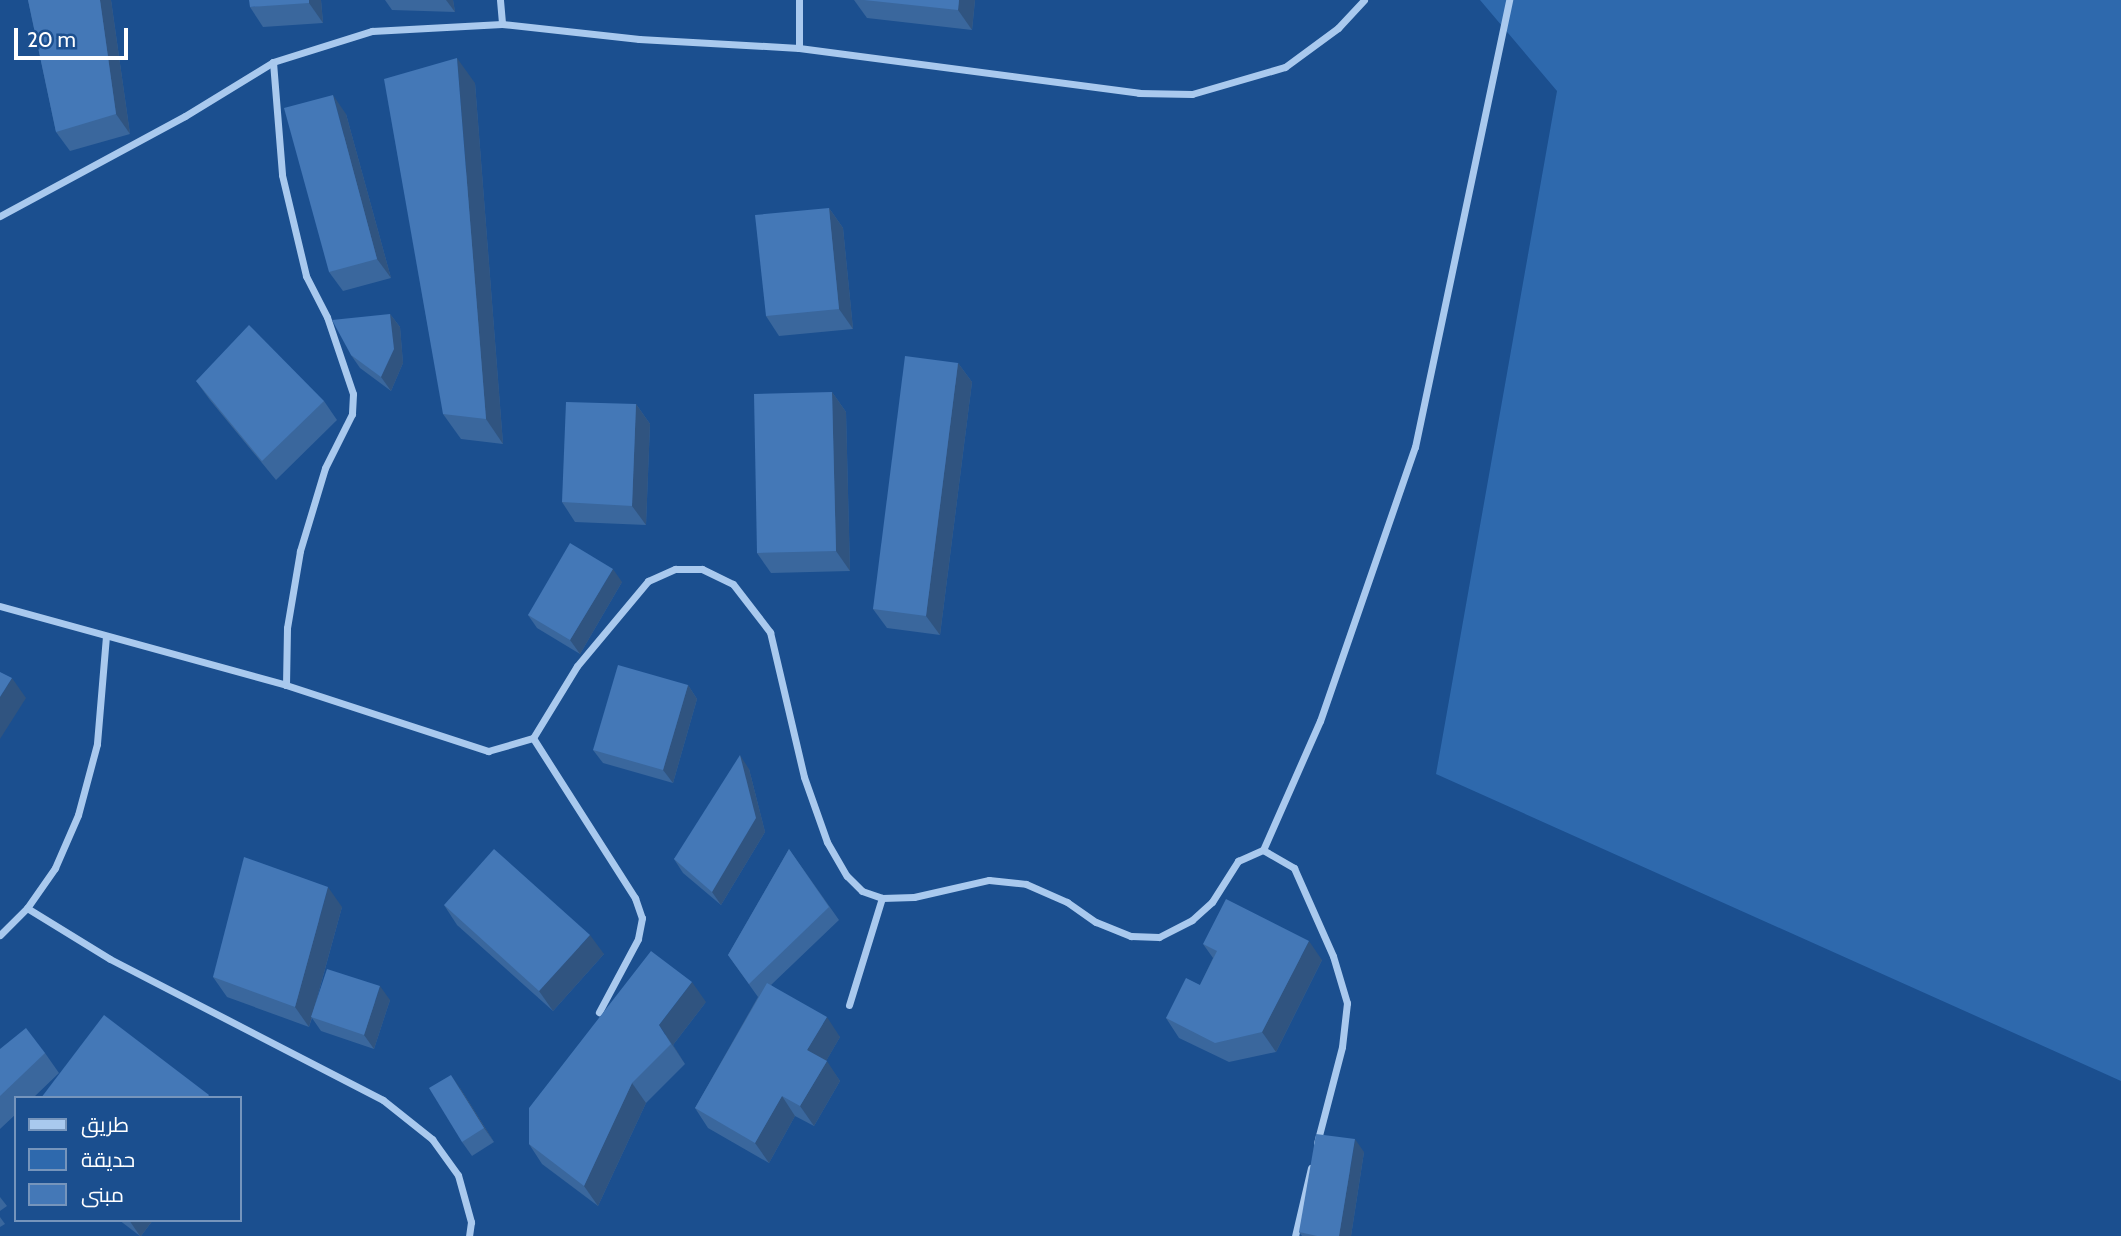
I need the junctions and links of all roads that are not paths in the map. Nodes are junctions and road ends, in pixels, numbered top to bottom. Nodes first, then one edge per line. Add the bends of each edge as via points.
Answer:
1 (500, 0) edge
2 (799, 0) edge
3 (1364, 0) edge
4 (1509, 0) edge
5 (502, 24) junction
6 (799, 48) junction
7 (273, 62) junction
8 (0, 216) edge
9 (0, 606) edge
10 (106, 636) junction
11 (286, 685) junction
12 (533, 738) junction
13 (1263, 850) junction
14 (882, 898) junction
15 (27, 908) junction
16 (0, 935) edge
17 (849, 1005) dead end
18 (599, 1012) dead end
19 (1315, 1150) edge
20 (1312, 1163) edge
21 (469, 1236) edge
22 (1295, 1236) edge

1 - 5 street
2 - 6 street
3 - 6 street via 1338,29 1285,67 1192,94 1139,93
4 - 13 street via 1415,447 1320,720
5 - 6 street via 639,40
5 - 7 street via 372,31
7 - 8 street via 185,116
7 - 11 street via 282,175 306,276 327,317 353,394 352,414 325,468 300,551 287,628
9 - 10 street
10 - 11 street
10 - 15 street via 97,744 78,815 55,868
11 - 12 street via 488,751
12 - 14 street via 577,666 648,581 675,569 702,569 733,583 769,632 804,777 827,842 846,876 862,891
12 - 18 street via 635,898 642,918 638,939
13 - 14 street via 1238,861 1212,902 1192,920 1159,937 1131,936 1026,884 989,880 914,897
13 - 19 street via 1294,868 1333,956 1346,1003 1342,1047
14 - 17 street
15 - 16 street
15 - 21 street via 110,959 383,1100 432,1139 457,1175 471,1222
20 - 22 street

